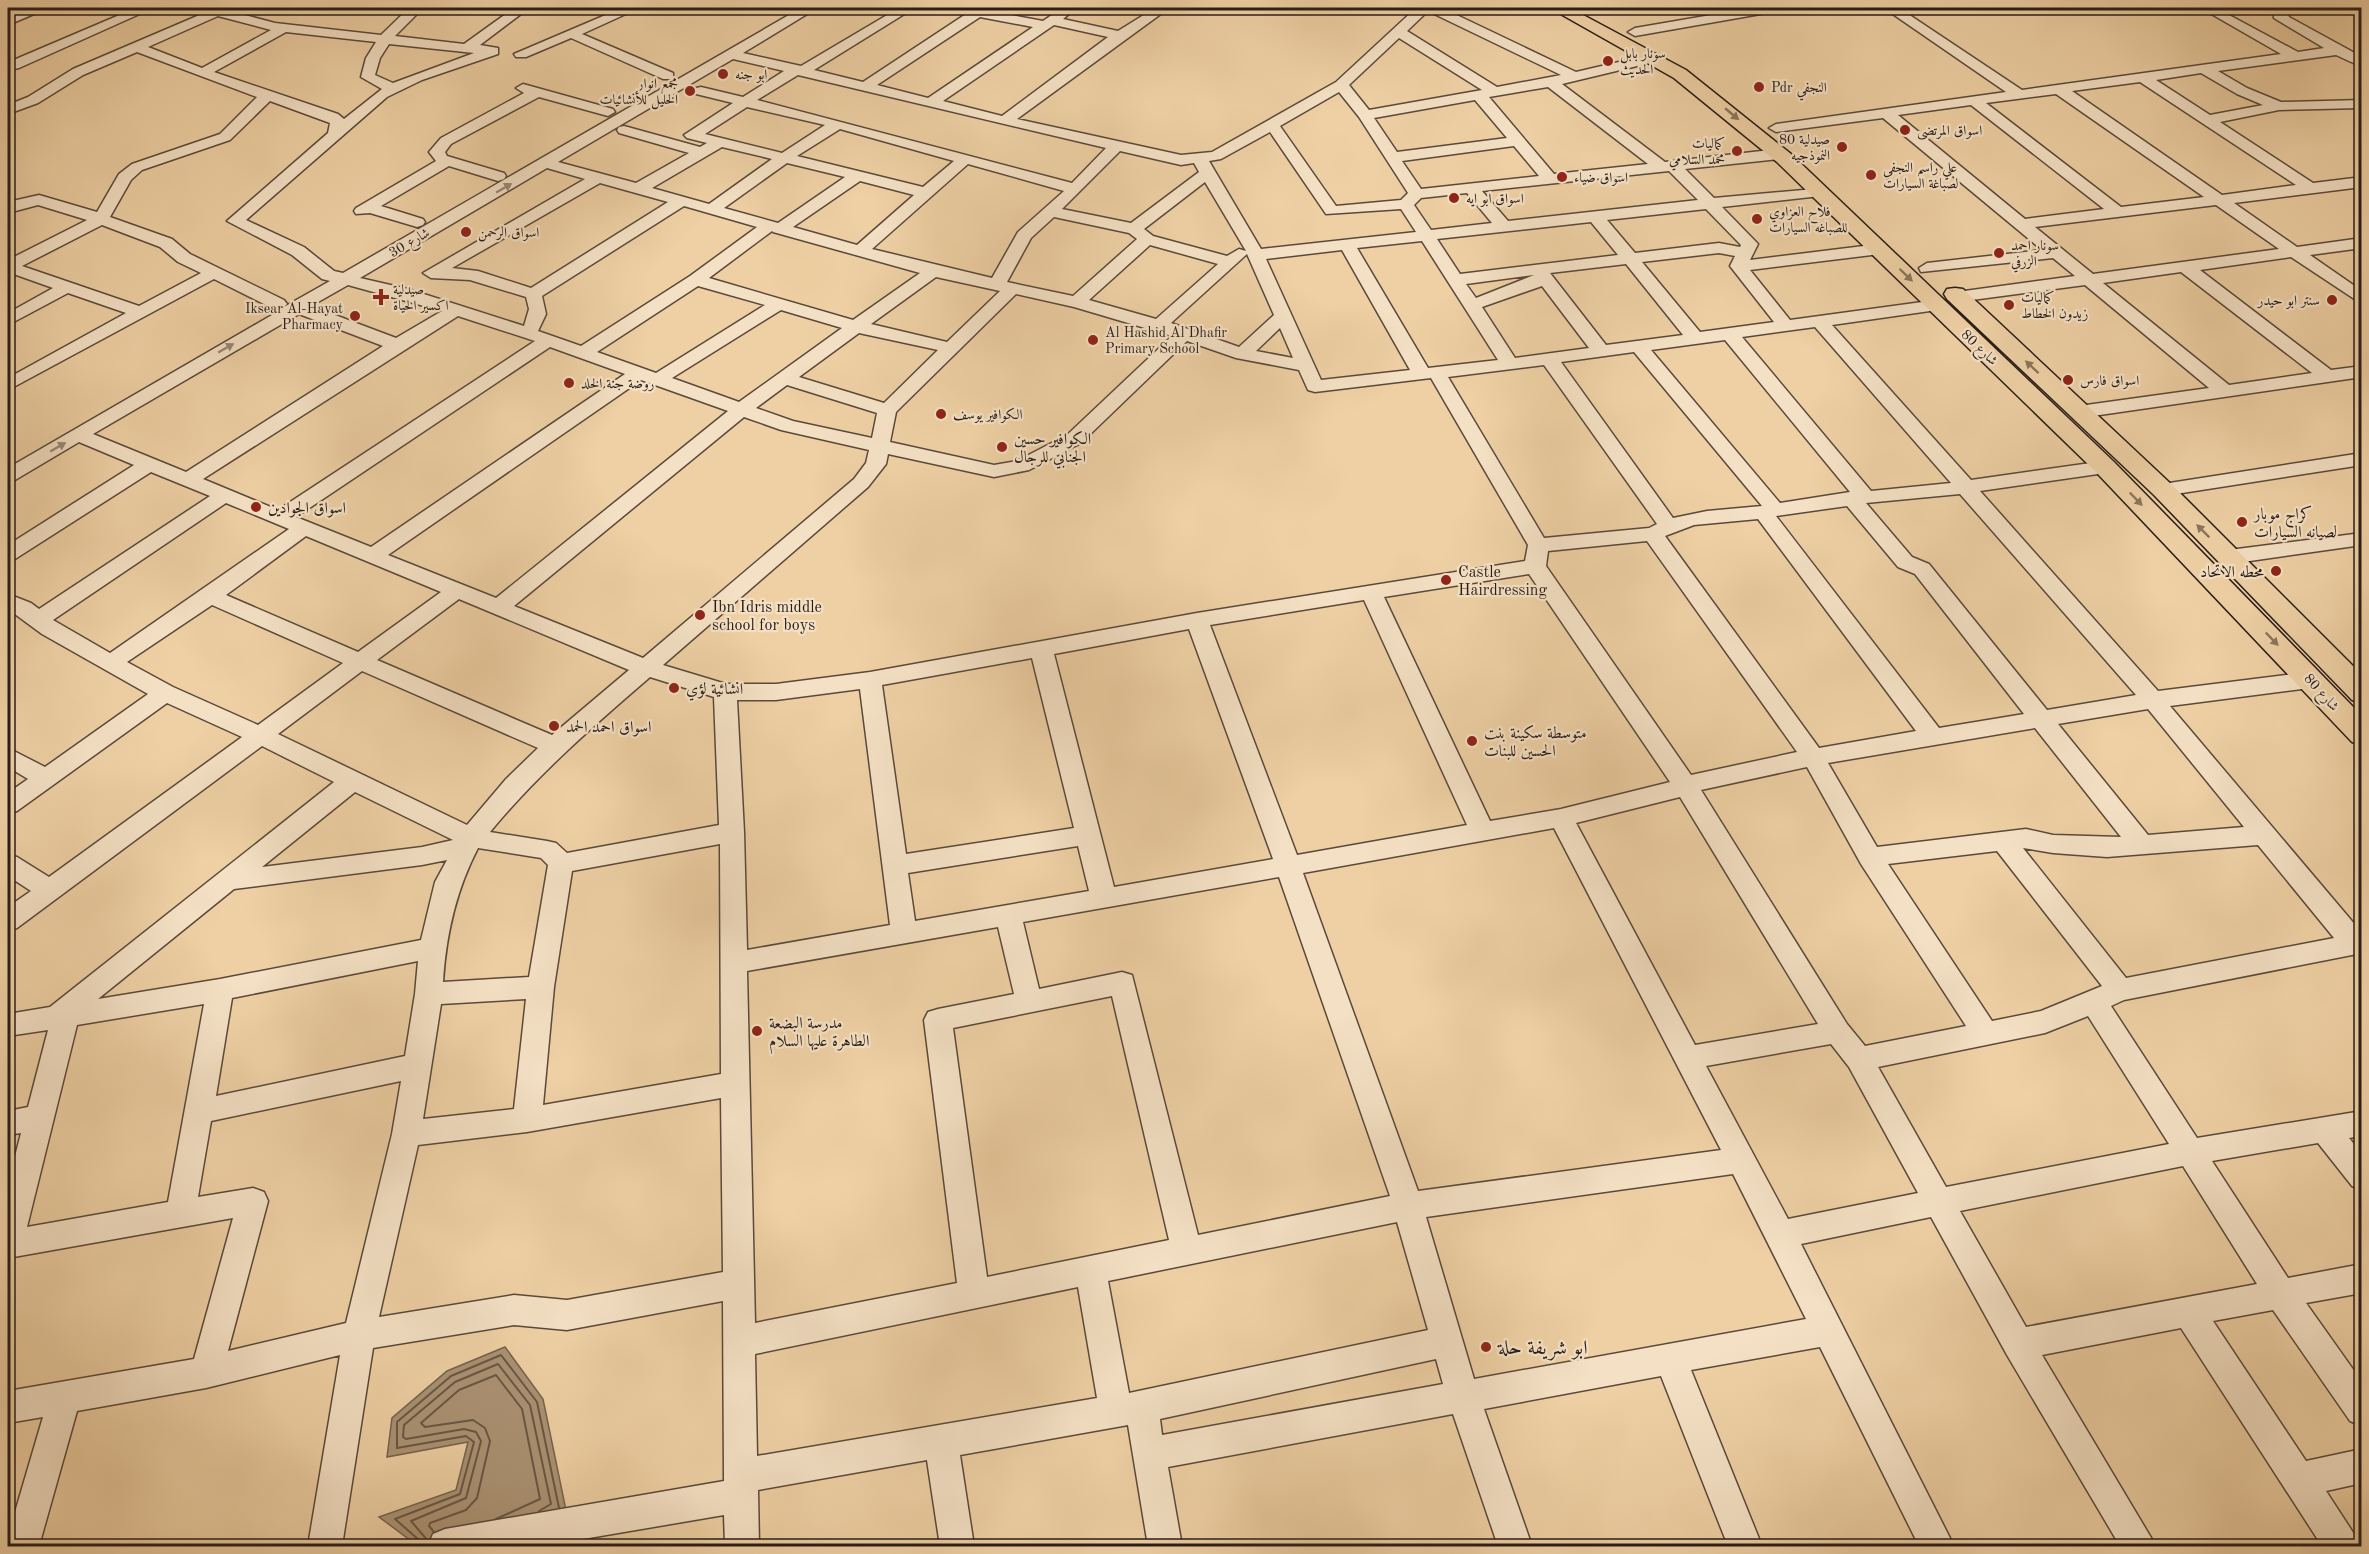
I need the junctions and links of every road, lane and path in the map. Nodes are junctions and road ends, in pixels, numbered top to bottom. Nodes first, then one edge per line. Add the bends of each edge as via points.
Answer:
1 (41, 8) edge
2 (146, 8) edge
3 (417, 8) edge
4 (522, 8) edge
5 (598, 8) edge
6 (632, 8) edge
7 (810, 8) edge
8 (908, 8) edge
9 (953, 8) edge
10 (1070, 8) edge
11 (1163, 8) edge
12 (1422, 8) edge
13 (1432, 8) edge
14 (1558, 8) edge
15 (1582, 8) edge
16 (1772, 8) edge
17 (1891, 8) edge
18 (2207, 8) edge
19 (2279, 8) edge
20 (982, 9) edge
21 (221, 10) edge
22 (616, 14) junction
23 (786, 15) edge
24 (8, 21) edge
25 (1048, 23) junction
26 (769, 25) junction
27 (284, 28) junction
28 (1398, 31) junction
29 (1635, 32) junction
30 (572, 33) junction
31 (1122, 36) junction
32 (385, 39) junction
33 (137, 47) junction
34 (467, 48) junction
35 (2339, 50) junction
36 (521, 54) dead end
37 (731, 54) junction
38 (2294, 55) junction
39 (1653, 58) junction
40 (2361, 63) edge
41 (14, 65) dead end
42 (2204, 69) junction
43 (801, 70) junction
44 (204, 74) junction
45 (668, 76) junction
46 (1574, 76) junction
47 (2144, 78) junction
48 (1551, 82) junction
49 (1341, 85) junction
50 (866, 86) junction
51 (392, 88) junction
52 (2059, 89) junction
53 (701, 91) dead end
54 (1495, 92) junction
55 (2019, 94) junction
56 (1479, 95) junction
57 (266, 96) junction
58 (1973, 100) junction
59 (743, 102) junction
60 (932, 102) junction
61 (2361, 104) edge
62 (2279, 106) junction
63 (8, 110) edge
64 (608, 112) junction
65 (1886, 113) junction
66 (1365, 115) junction
67 (2206, 120) junction
68 (1005, 121) junction
69 (838, 124) junction
70 (1273, 126) junction
71 (1776, 128) junction
72 (624, 130) dead end
73 (335, 135) junction
74 (1518, 141) junction
75 (720, 142) junction
76 (1117, 145) junction
77 (701, 152) junction
78 (1779, 154) junction
79 (1394, 157) junction
80 (784, 158) junction
81 (964, 160) junction
82 (447, 161) junction
83 (546, 163) junction
84 (1203, 166) junction
85 (1668, 166) junction
86 (498, 176) junction
87 (857, 176) junction
88 (597, 178) junction
89 (1550, 180) junction
90 (2361, 182) edge
91 (1471, 188) junction
92 (2310, 188) junction
93 (638, 189) junction
94 (1075, 189) junction
95 (1820, 191) junction
96 (927, 193) junction
97 (1411, 199) junction
98 (2218, 200) junction
99 (681, 201) junction
100 (1711, 204) junction
101 (8, 208) edge
102 (711, 210) junction
103 (1050, 211) junction
104 (463, 212) junction
105 (2118, 212) junction
106 (1596, 218) junction
107 (101, 219) junction
108 (417, 222) junction
109 (515, 224) junction
110 (2022, 224) junction
111 (774, 227) junction
112 (1505, 228) junction
113 (1140, 234) junction
114 (1427, 237) junction
115 (2361, 243) edge
116 (1347, 245) junction
117 (1880, 249) junction
118 (1253, 250) junction
119 (859, 251) junction
120 (2292, 252) junction
121 (2057, 253) junction
122 (1630, 259) junction
123 (1741, 259) junction
124 (1230, 262) junction
125 (2184, 266) junction
126 (8, 267) edge
127 (1927, 268) junction
128 (434, 271) junction
129 (933, 271) junction
130 (213, 273) junction
131 (1542, 275) junction
132 (336, 277) junction
133 (2088, 279) junction
134 (696, 280) junction
135 (1455, 280) junction
136 (1006, 285) junction
137 (67, 287) junction
138 (402, 293) junction
139 (533, 294) junction
140 (305, 297) junction
141 (2361, 299) edge
142 (1947, 301) junction
143 (1077, 302) junction
144 (278, 303) junction
145 (779, 304) junction
146 (1472, 305) junction
147 (456, 310) junction
148 (140, 312) junction
149 (1283, 316) junction
150 (8, 320) edge
151 (1820, 322) junction
152 (1159, 324) junction
153 (854, 326) junction
154 (1786, 326) junction
155 (528, 333) junction
156 (1730, 334) junction
157 (1183, 335) junction
158 (1696, 339) junction
159 (549, 340) junction
160 (397, 345) junction
161 (1638, 346) junction
162 (952, 348) junction
163 (1601, 351) junction
164 (583, 353) junction
165 (1242, 354) junction
166 (1549, 358) junction
167 (1510, 364) junction
168 (1306, 366) junction
169 (2361, 371) edge
170 (638, 373) junction
171 (1429, 373) junction
172 (2328, 377) junction
173 (784, 378) junction
174 (657, 380) junction
175 (8, 385) edge
176 (2225, 391) junction
177 (2058, 392) junction
178 (2032, 396) junction
179 (742, 409) junction
180 (887, 410) junction
181 (2079, 412) junction
182 (2100, 432) junction
183 (78, 435) junction
184 (2076, 438) junction
185 (881, 446) junction
186 (8, 458) edge
187 (2361, 459) edge
188 (150, 464) junction
189 (2105, 467) junction
190 (8, 476) edge
191 (188, 480) junction
192 (1967, 487) junction
193 (2163, 490) junction
194 (225, 495) junction
195 (1858, 498) junction
196 (1768, 510) junction
197 (280, 518) junction
198 (304, 528) junction
199 (1660, 530) junction
200 (2361, 539) edge
201 (1538, 545) junction
202 (8, 554) edge
203 (371, 557) junction
204 (2229, 557) junction
205 (1535, 567) junction
206 (456, 591) junction
207 (1371, 593) junction
208 (210, 596) junction
209 (8, 601) edge
210 (498, 608) junction
211 (38, 620) junction
212 (1197, 620) junction
213 (1041, 647) junction
214 (359, 662) junction
215 (110, 663) junction
216 (643, 667) junction
217 (870, 680) junction
218 (2310, 680) junction
219 (724, 692) junction
220 (165, 693) junction
221 (2361, 693) edge
222 (2153, 700) junction
223 (2043, 720) junction
224 (2361, 735) edge
225 (261, 736) junction
226 (1933, 737) junction
227 (555, 746) junction
228 (8, 756) edge
229 (1813, 757) junction
230 (45, 778) junction
231 (353, 780) junction
232 (1685, 785) junction
233 (8, 805) edge
234 (1561, 818) junction
235 (732, 832) junction
236 (1484, 832) junction
237 (1087, 835) junction
238 (2263, 835) junction
239 (2003, 840) junction
240 (469, 842) junction
241 (2142, 846) junction
242 (1870, 857) junction
243 (8, 864) edge
244 (561, 864) junction
245 (897, 865) junction
246 (1289, 868) junction
247 (224, 881) junction
248 (50, 890) junction
249 (1104, 898) junction
250 (1009, 916) junction
251 (8, 921) edge
252 (904, 934) junction
253 (2358, 944) edge
254 (432, 948) junction
255 (734, 963) junction
256 (541, 987) junction
257 (220, 990) junction
258 (2120, 990) junction
259 (429, 994) junction
260 (1029, 1002) junction
261 (2094, 1002) junction
262 (62, 1016) junction
263 (8, 1025) edge
264 (1837, 1032) junction
265 (1986, 1035) junction
266 (1687, 1058) junction
267 (1859, 1059) junction
268 (418, 1065) junction
269 (735, 1084) junction
270 (196, 1112) junction
271 (38, 1117) junction
272 (527, 1120) junction
273 (8, 1123) edge
274 (2361, 1123) edge
275 (2325, 1130) junction
276 (406, 1134) junction
277 (2191, 1152) junction
278 (1741, 1160) junction
279 (2361, 1177) edge
280 (1940, 1202) junction
281 (1408, 1206) junction
282 (181, 1211) junction
283 (1780, 1234) junction
284 (8, 1242) edge
285 (1187, 1251) junction
286 (1091, 1271) junction
287 (2361, 1278) edge
288 (738, 1284) junction
289 (2280, 1293) junction
290 (974, 1294) junction
291 (2188, 1311) junction
292 (1828, 1330) junction
293 (359, 1335) junction
294 (1447, 1341) junction
295 (738, 1342) junction
296 (2018, 1344) junction
297 (1670, 1359) junction
298 (206, 1372) junction
299 (1463, 1396) junction
300 (65, 1397) junction
301 (8, 1407) edge
302 (1129, 1409) junction
303 (2361, 1410) edge
304 (941, 1441) junction
305 (1149, 1454) junction
306 (2361, 1466) edge
307 (2299, 1480) junction
308 (741, 1485) junction
309 (22, 1546) edge
310 (325, 1546) edge
311 (445, 1546) edge
312 (742, 1546) edge
313 (957, 1546) edge
314 (1165, 1546) edge
315 (1515, 1546) edge
316 (1745, 1546) edge
317 (1937, 1546) edge
318 (2139, 1546) edge
319 (2342, 1546) edge

1 - 24 street
2 - 41 street
3 - 32 street
4 - 34 street
5 - 22 street
6 - 22 street
7 - 23 street, شارع 30
8 - 43 street
9 - 20 street
10 - 25 street
11 - 31 street
12 - 28 street
13 - 46 street
14 - 39 main road, شارع 80
15 - 29 main road, شارع 80
16 - 29 street
17 - 55 street
18 - 38 street
19 - 35 street via 2284,20
20 - 25 street
20 - 50 street
21 - 27 street
21 - 33 street
22 - 30 street
23 - 26 street, شارع 30
25 - 31 street
25 - 60 street
26 - 37 street, شارع 30
26 - 45 street, شارع 30 via 752,28
27 - 32 street
27 - 44 street
28 - 49 street
28 - 54 street
29 - 71 main road, شارع 80 via 1738,97
30 - 36 street
30 - 45 street via 584,42
31 - 68 street
32 - 34 street
32 - 51 street via 368,69 368,77
33 - 44 street
33 - 63 street via 78,72 33,100
34 - 51 street via 499,52
35 - 38 street
35 - 40 street
37 - 43 street
37 - 83 street, شارع 30
38 - 42 street
39 - 46 street
39 -> 78 main road, شارع 80 via 1680,74
42 - 47 street
42 - 62 street
43 - 50 street
43 - 59 street
44 - 57 street
45 - 64 street, شارع 30
46 - 48 street
47 - 52 street
47 - 67 street
48 - 54 street
48 - 85 street
49 - 66 street
49 - 70 street
50 - 60 street
51 - 73 street
52 - 55 street
52 - 98 street
53 - 59 street
54 - 56 street
55 - 58 street
56 - 66 street
56 - 74 street
57 - 73 street via 333,117 338,122
57 - 107 street via 225,137 132,170
58 - 65 street
58 - 105 street
59 - 69 street
59 - 75 street via 692,135
60 - 68 street
61 - 62 street
62 - 67 street
64 - 82 street via 530,90 446,141 437,152
64 - 86 street, شارع 30
65 - 71 street
65 - 110 street
66 - 79 street
67 - 92 street
68 - 76 street
69 - 80 street
69 - 81 street
70 - 84 street
70 - 97 street via 1332,212
71 - 127 main road, شارع 80
72 - 77 street
73 - 132 street via 235,221 298,251
74 - 79 street
74 - 89 street
75 - 77 street
75 - 80 street
76 - 84 street
76 - 94 street
77 - 93 street
78 - 85 street
78 - 95 main road, شارع 80
79 - 97 street
80 - 87 street
80 - 102 street
81 - 94 street
81 - 96 street
82 - 86 street
82 - 108 street via 365,209
83 - 88 street
104 -> 83 street, شارع 30
84 - 113 street
84 - 118 street
85 - 89 street
85 - 100 street
86 - 108 street, شارع 30
87 - 96 street
87 - 111 street
88 - 93 street
88 - 109 street
89 - 91 street
90 - 92 street
91 - 97 street
91 - 112 street
92 - 98 street
93 - 99 street
94 - 103 street
95 - 100 street
95 - 117 main road, شارع 80
96 - 119 street
97 - 114 street
98 - 105 street
98 - 120 street
99 - 102 street
99 - 139 street
100 - 106 street
100 - 123 street via 1750,244
101 - 107 street via 39,200
102 - 111 street
103 - 113 street
103 - 136 street via 1024,235
104 - 109 street
104 - 132 street, شارع 30
105 - 110 street
106 - 112 street
106 - 122 street
107 - 126 street
107 - 130 street via 166,243
108 - 132 street, شارع 30
109 - 128 street
110 - 121 street
111 - 119 street
111 - 134 street
112 - 114 street
113 - 124 street
113 - 143 street
114 - 116 street
114 - 135 street
115 - 120 street
116 - 118 street
116 - 171 street
117 - 123 street
117 -> 142 main road, شارع 80
118 - 124 street
118 - 149 street
119 - 129 street
120 - 125 street
120 - 141 street
121 - 127 street
121 - 133 street
122 - 123 street via 1719,248
122 - 131 street
122 - 158 street
123 - 154 street
124 - 152 street
125 - 133 street
125 - 172 street
126 - 137 street
127 - 142 main road, شارع 80
128 - 138 street
128 - 139 street via 472,275
129 - 136 street
129 - 153 street
130 - 144 street
130 - 148 street
131 - 135 street
131 - 146 street
131 - 163 street
132 - 138 street
132 - 140 street, شارع 30
133 - 142 street
133 - 176 street
134 - 145 street
134 - 164 street
135 - 146 street
136 - 143 street
136 - 162 street
137 - 148 street
137 - 150 street
138 - 147 street
139 - 155 street via 538,303 536,321
140 - 144 street, شارع 30
140 - 160 street
183 -> 140 street, شارع 30
142 - 151 street
177 -> 142 main road, شارع 80
142 - 178 main road, شارع 80
143 - 152 street
144 - 186 street, شارع 30
145 - 153 street
145 - 174 street
146 - 167 street
147 - 155 street
147 - 160 street
148 - 175 street
149 - 165 street
149 - 168 street
151 - 154 street
151 - 192 street
152 - 157 street
153 - 162 street
153 - 173 street
154 - 156 street
155 - 159 street
156 - 158 street
156 - 195 street
157 - 165 street
157 - 185 street via 1074,439 1022,466 994,471
158 - 161 street
159 - 164 street
159 - 197 street
160 - 191 street
161 - 163 street
161 - 196 street
162 - 180 street
163 - 166 street
164 - 170 street
165 - 168 street
166 - 167 street
166 - 199 street
167 - 171 street
168 - 171 street via 1315,386
169 - 172 street
170 - 174 street
170 - 203 street
171 - 201 street
172 - 176 street
173 - 179 street
173 - 180 street
174 - 179 street
176 - 181 street
177 - 178 main road via 2060,396 2053,401
177 - 181 main road, شارع 80
178 - 184 main road, شارع 80
179 - 185 street via 788,426
179 - 210 street
180 - 185 street
181 - 182 main road, شارع 80
182 - 184 main road via 2084,428 2074,433
182 - 193 main road, شارع 80
183 - 188 street
190 -> 183 street, شارع 30
184 - 189 main road, شارع 80
185 - 216 street via 876,464 861,483
187 - 193 street
188 - 191 street
188 - 202 street
189 - 192 street
189 -> 218 main road, شارع 80
191 - 194 street
192 - 195 street
192 - 222 street
204 -> 193 main road, شارع 80
194 - 197 street
194 - 211 street
195 - 196 street
195 - 223 street via 1905,562 1922,569
196 - 199 street via 1708,515
196 - 226 street
197 - 198 street
198 - 203 street
198 - 208 street
199 - 201 street
199 - 229 street
200 - 204 street
201 - 205 street
203 - 206 street
204 - 221 main road, شارع 80
205 - 207 street
205 - 232 street
206 - 210 street
206 - 214 street
207 - 212 street
207 - 236 street
208 - 214 street
208 - 215 street
209 - 211 street
210 - 216 street
211 - 215 street
212 - 213 street
212 - 246 street
213 - 217 street
213 - 237 street
214 - 225 street
214 - 227 street
215 - 220 street
216 - 219 street
216 - 227 street
217 - 219 street via 776,692
217 - 245 street
218 - 222 street
218 - 224 main road, شارع 80
219 - 235 street
220 - 225 street
220 - 230 street
222 - 223 street
222 - 238 street
223 - 226 street
223 - 241 street
225 - 231 street
225 - 248 street
226 - 229 street
227 - 240 street via 515,785
228 - 230 street
229 - 232 street
229 - 242 street
230 - 233 street
231 - 240 street
231 - 247 street
232 - 234 street via 1667,794
232 - 264 street
234 - 236 street
234 - 266 street
235 - 244 street
235 - 255 street
236 - 246 street
237 - 245 street
237 - 249 street
238 - 241 street
238 - 253 street
239 - 241 street via 2026,838 2107,848
239 - 242 street
239 - 258 street
240 - 244 street via 547,850
240 - 247 street via 422,856
240 - 254 street via 448,882
242 - 265 street
243 - 248 street
244 - 256 street
245 - 252 street
246 - 249 street
246 - 281 street
247 - 262 street
248 - 251 street
249 - 250 street
250 - 252 street
250 - 260 street
252 - 255 street
253 - 258 street
254 - 257 street
254 - 259 street
255 - 269 street
256 - 259 street
256 - 272 street
257 - 262 street
257 - 270 street
258 - 261 street
259 - 268 street
260 - 285 street via 1122,983
260 - 290 street via 938,1020
261 - 265 street via 2045,1022
261 - 277 street
262 - 263 street
262 - 271 street
264 - 266 street
264 - 267 street
265 - 267 street
266 - 278 street
267 - 280 street
268 - 270 street
268 - 276 street
269 - 272 street
269 - 288 street
270 - 282 street
271 - 273 street
271 - 284 street
272 - 276 street
274 - 275 street
275 - 277 street
275 - 279 street
276 - 293 street
277 - 280 street
277 - 289 street
278 - 281 street
278 - 283 street
280 - 283 street
280 - 296 street
281 - 285 street
281 - 294 street
282 - 284 street
282 - 298 street via 253,1201
283 - 292 street
285 - 286 street
286 - 290 street
286 - 302 street
287 - 289 street
288 - 293 street via 567,1315 514,1310
288 - 295 street
289 - 291 street
289 - 303 street
290 - 295 street
291 - 296 street
291 - 307 street
292 - 297 street
292 - 317 street
293 - 298 street
293 - 310 street
294 - 299 street
294 - 302 street
295 - 308 street
296 - 318 street
297 - 299 street
297 - 316 street
298 - 300 street
299 - 305 street
299 - 315 street
300 - 301 street
300 - 309 street
302 - 304 street
302 - 305 street
304 - 308 street
304 - 313 street
305 - 314 street
306 - 307 street
307 - 319 street
308 - 311 street
308 - 312 street

